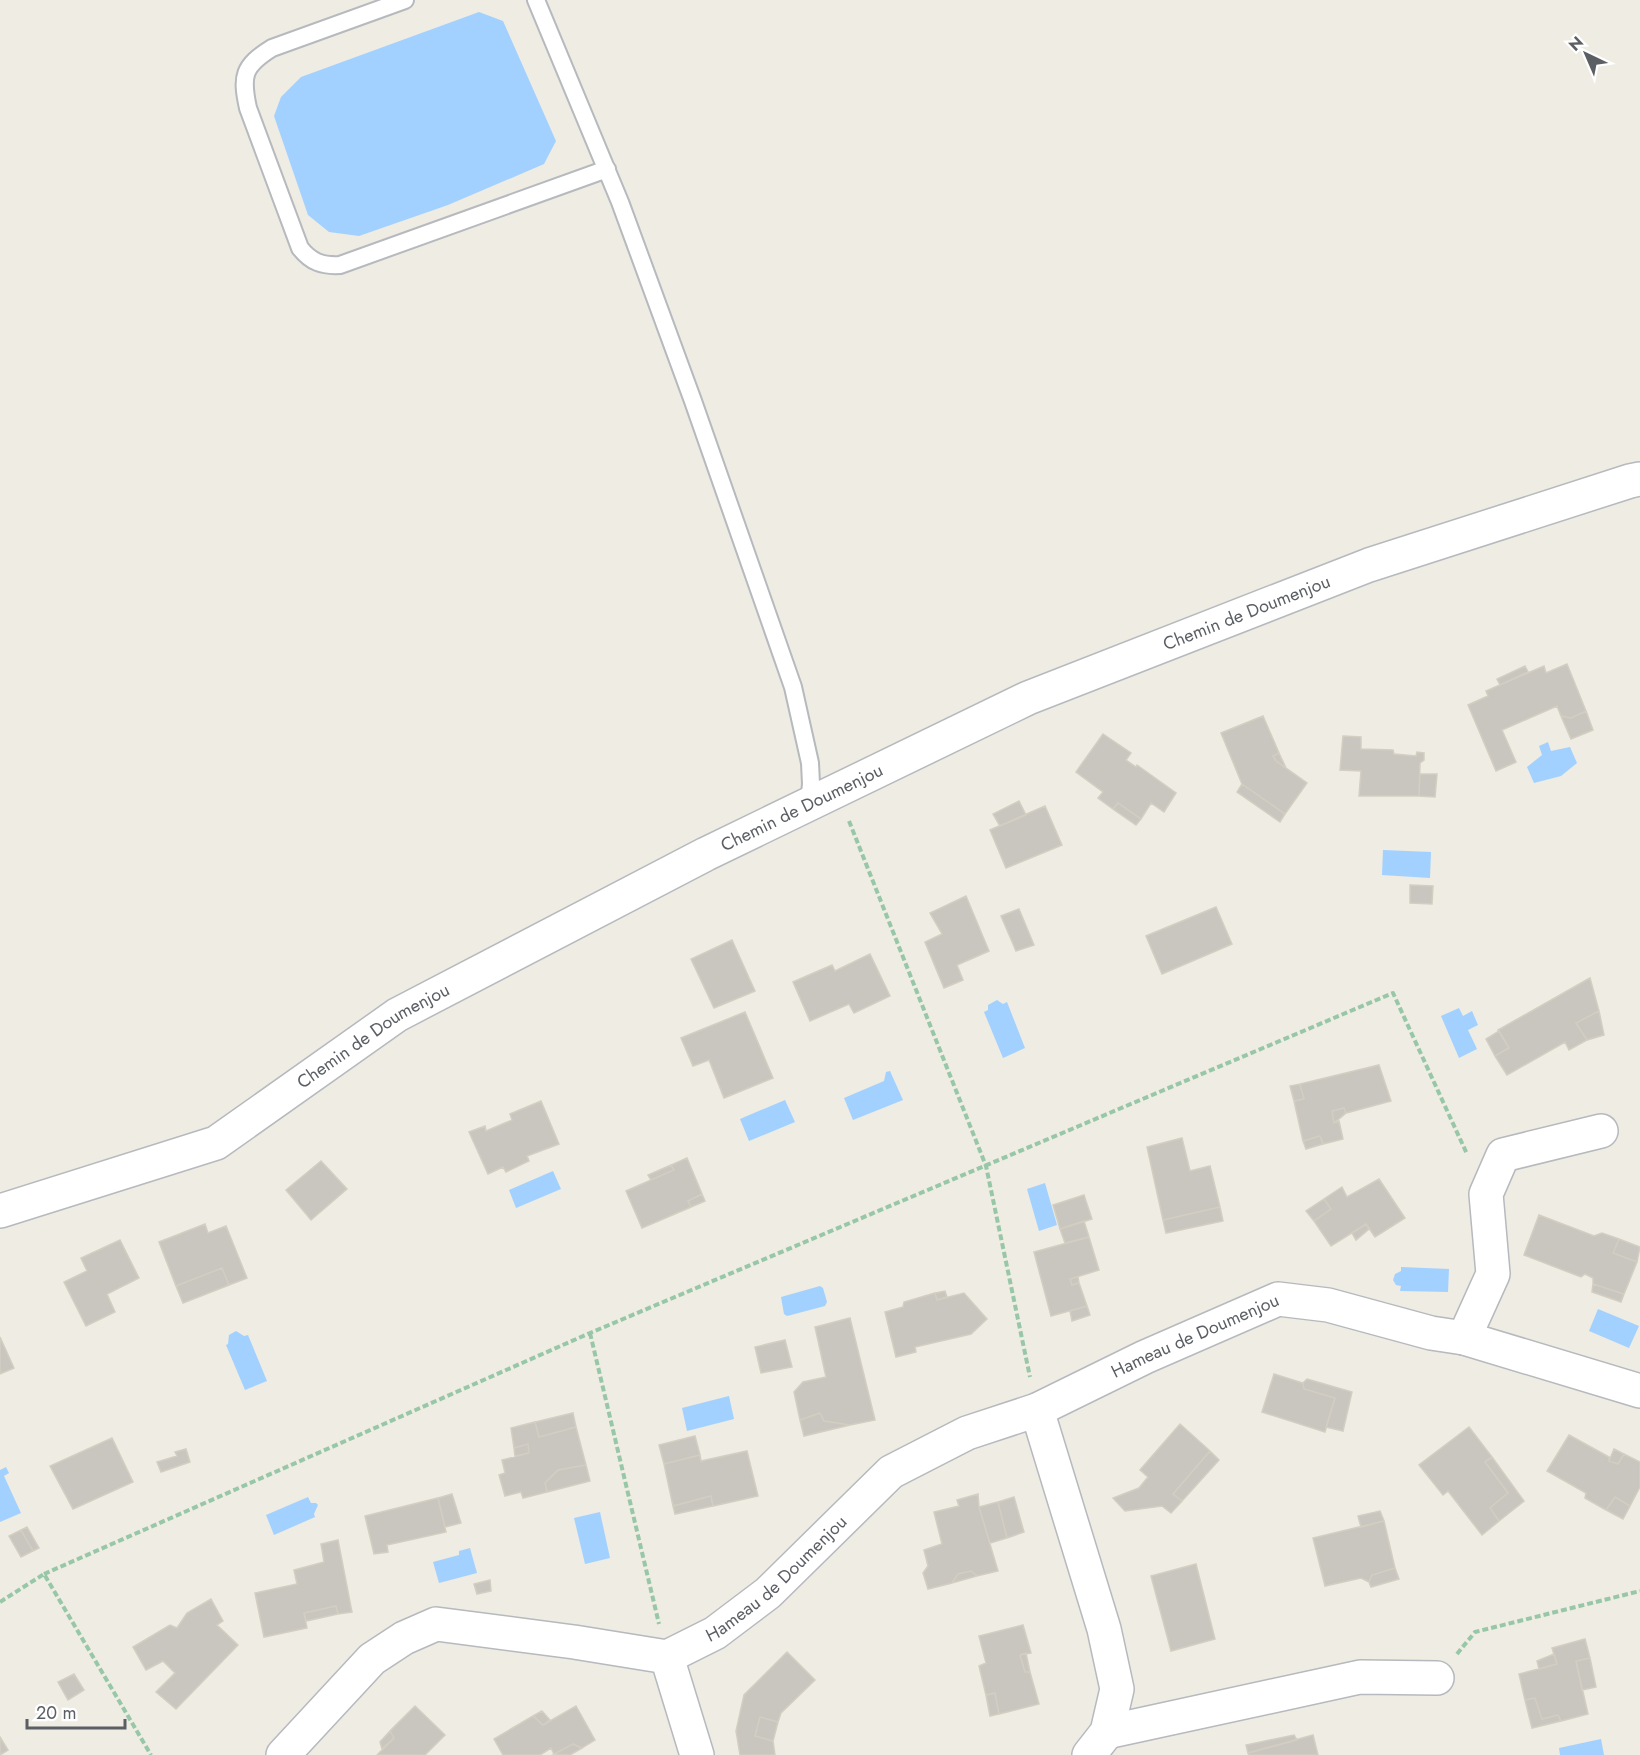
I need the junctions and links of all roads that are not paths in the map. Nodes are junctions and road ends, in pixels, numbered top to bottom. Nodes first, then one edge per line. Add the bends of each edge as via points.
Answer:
1 (405, 0) edge
2 (536, 0) edge
3 (607, 169) junction
4 (1640, 479) edge
5 (822, 797) junction
6 (1601, 1131) dead end
7 (0, 1211) edge
8 (1464, 1338) junction
9 (1640, 1391) edge
10 (1037, 1410) junction
11 (667, 1657) junction
12 (1437, 1678) road end
13 (1098, 1743) edge
14 (283, 1755) edge
15 (697, 1755) edge

1 - 3 lane via 272,48 258,57 246,74 243,86 248,108 300,248 308,258 317,264 340,265
2 - 3 lane
3 - 5 lane via 793,687 811,784
4 - 5 street, Chemin de Doumenjou via 1369,565 1028,698
5 - 7 street, Chemin de Doumenjou via 397,1015 216,1143
6 - 8 street via 1503,1155 1486,1194 1492,1274
8 - 9 street, Hameau de Doumenjou
8 - 10 street, Hameau de Doumenjou via 1328,1305 1278,1299
10 - 11 street, Hameau de Doumenjou via 967,1433 891,1472 768,1593 715,1633
10 - 13 street via 1104,1629 1117,1689
11 - 14 street via 436,1624 404,1638 372,1659
11 - 15 street
12 - 13 street via 1360,1677

